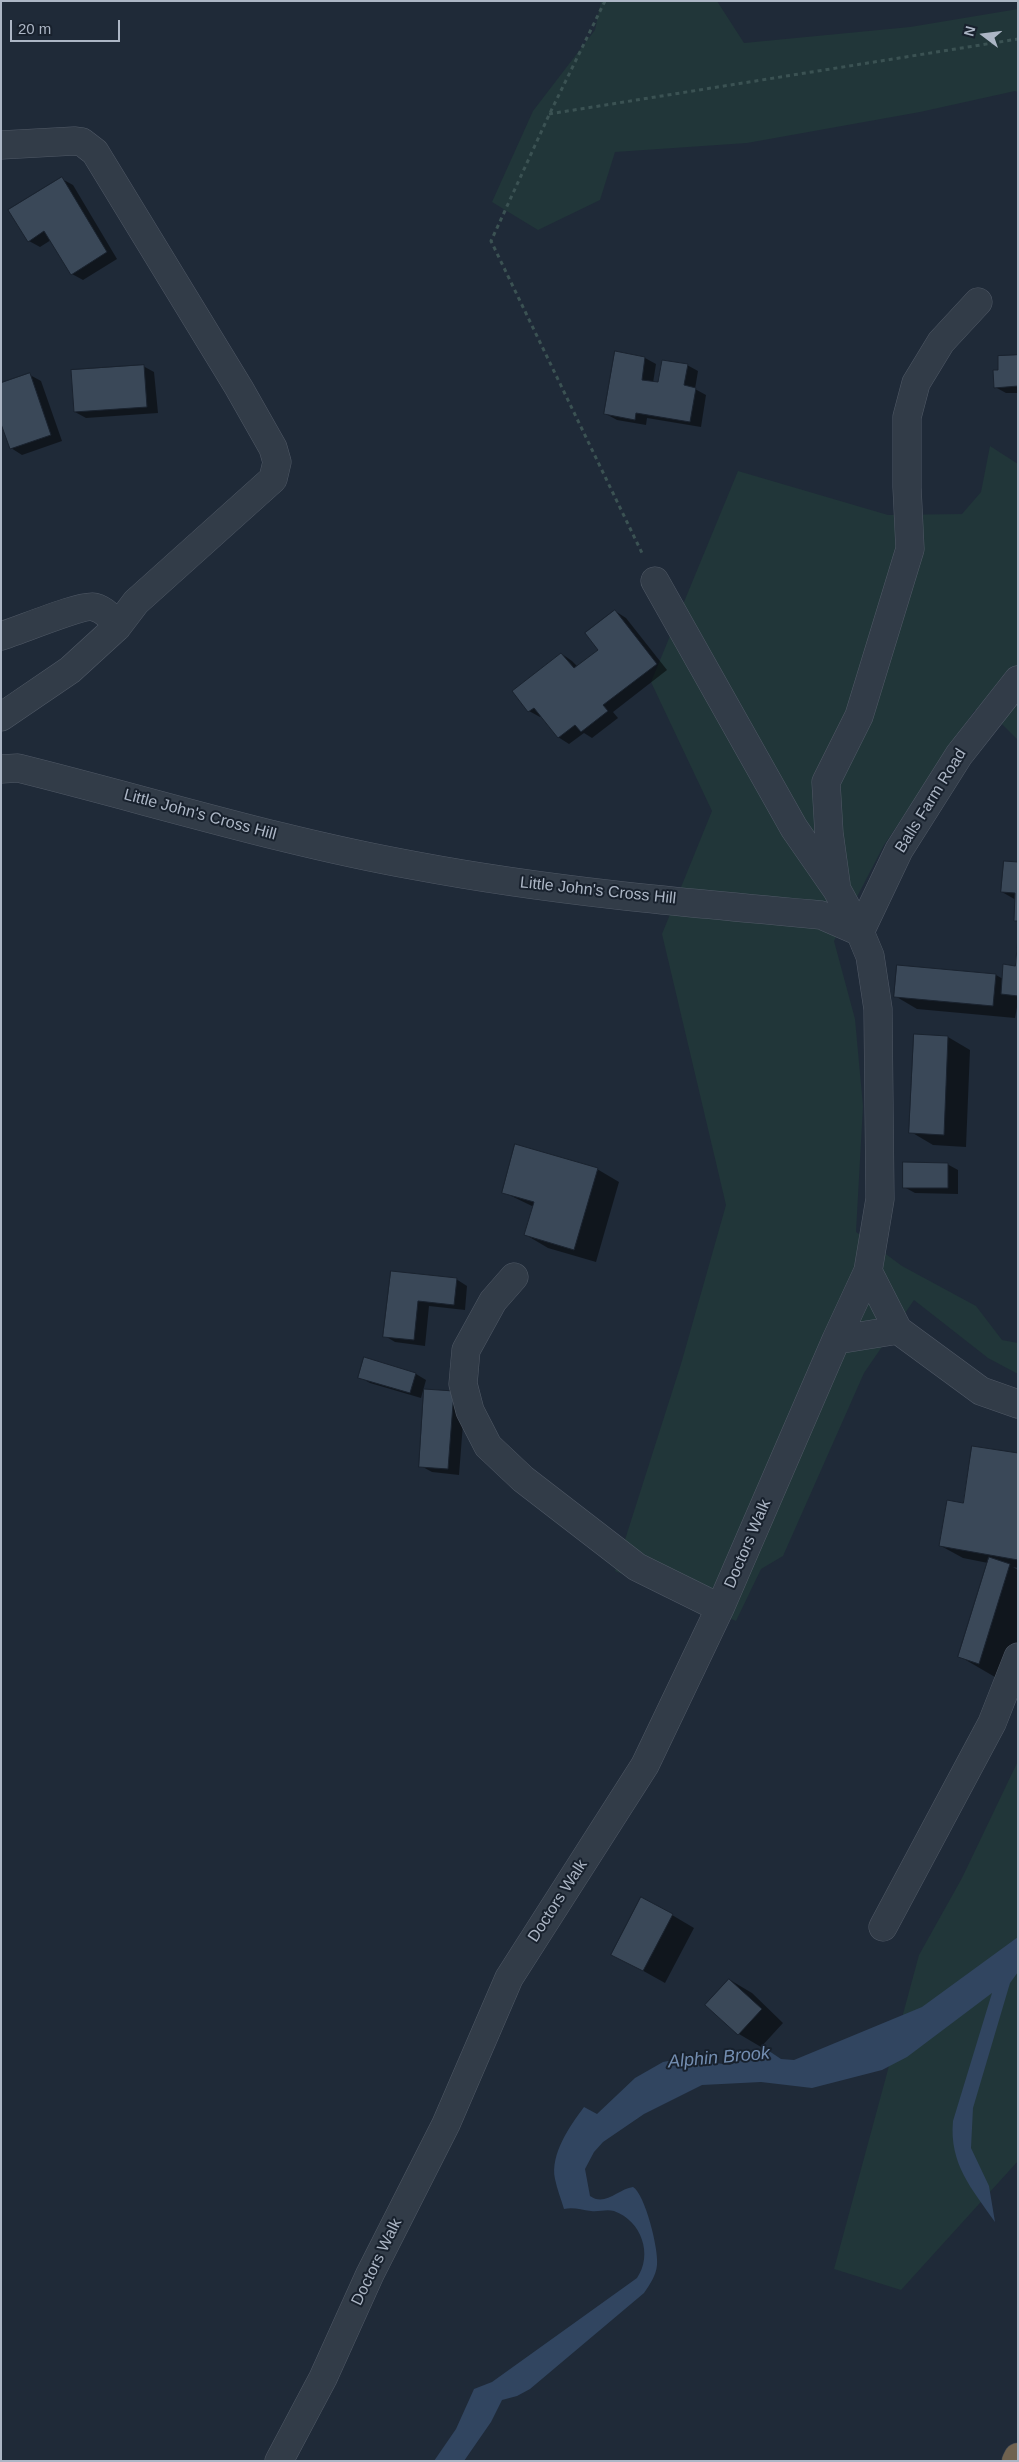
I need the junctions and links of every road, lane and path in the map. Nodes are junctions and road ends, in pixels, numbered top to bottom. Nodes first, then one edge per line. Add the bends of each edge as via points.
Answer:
1 (605, 1) edge
2 (1018, 39) edge
3 (548, 114) junction
4 (1, 145) edge
5 (978, 302) dead end
6 (655, 581) joint
7 (117, 627) junction
8 (1, 636) edge
9 (1018, 680) edge
10 (1, 717) edge
11 (1, 769) edge
12 (837, 890) junction
13 (821, 915) junction
14 (860, 932) junction
15 (868, 1271) junction
16 (514, 1277) dead end
17 (898, 1330) junction
18 (836, 1340) junction
19 (1018, 1404) edge
20 (720, 1608) junction
21 (1018, 1657) edge
22 (883, 1927) dead end
23 (1018, 2457) edge
24 (279, 2461) edge
25 (1016, 2461) edge

1 - 3 path
2 - 3 path
3 - 6 path via 491,241
4 - 7 street via 74,141 82,142 95,152 239,388 278,462 273,479 136,602
5 - 12 street via 940,342 916,383 907,417 910,550 859,716 826,782
6 - 12 street via 794,828
7 - 8 street via 108,614 92,606
7 - 10 street via 70,670
9 - 14 street, Balls Farm Road via 959,755 900,850
11 - 13 street, Little John's Cross Hill via 18,768 297,842 417,866 532,884
12 - 13 street
12 - 14 street
13 - 14 street, Little John's Cross Hill
14 - 15 street via 870,956 878,1009 880,1199
15 - 17 street
15 - 18 street
16 - 20 street via 493,1301 466,1350 463,1384 470,1411 488,1446 523,1479 637,1567
17 - 18 street
17 - 19 street via 981,1391
18 - 20 street, Doctors Walk
20 - 24 street, Doctors Walk via 645,1766 509,1978 446,2124 370,2274 323,2378
21 - 22 street via 992,1723
23 - 25 highway

